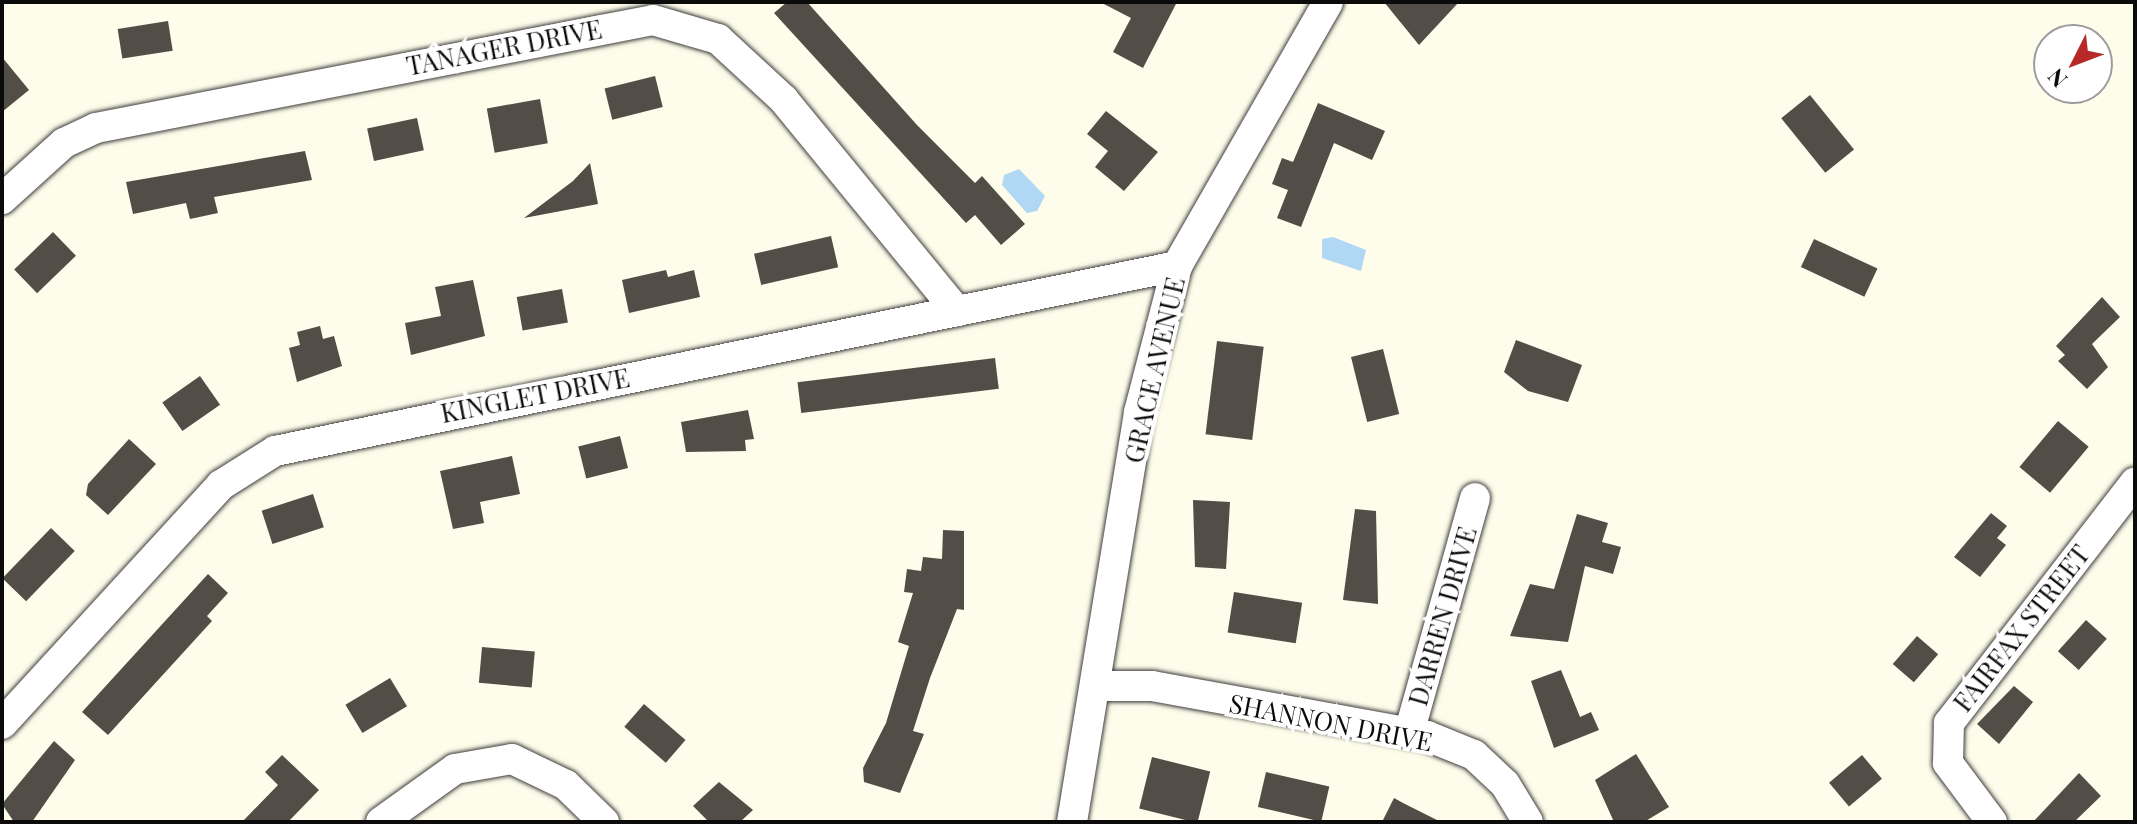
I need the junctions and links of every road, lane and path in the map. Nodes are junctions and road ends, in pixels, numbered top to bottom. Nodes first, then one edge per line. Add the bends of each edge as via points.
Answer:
1 (1328, 2) edge
2 (2, 199) edge
3 (1177, 266) junction
4 (957, 311) junction
5 (2135, 482) edge
6 (1475, 498) dead end
7 (1100, 686) junction
8 (2, 724) edge
9 (1409, 733) junction
10 (381, 822) edge
11 (604, 822) edge
12 (1072, 822) edge
13 (1528, 822) edge
14 (1992, 822) edge

1 - 3 street, GRACE AVENUE
2 - 4 street, TANAGER DRIVE via 64,143 96,128 653,20 718,39 784,100
3 - 4 street, KINGLET DRIVE
3 - 7 street, GRACE AVENUE via 1139,412
4 - 8 street, KINGLET DRIVE via 275,451 221,485
5 - 14 street, FAIRFAX STREET via 1949,723 1948,763
6 - 9 street, DARREN DRIVE
7 - 9 street, SHANNON DRIVE via 1152,686
7 - 12 street, GRACE AVENUE
9 - 13 street, SHANNON DRIVE via 1474,755 1505,784
10 - 11 street via 455,769 512,759 566,785

